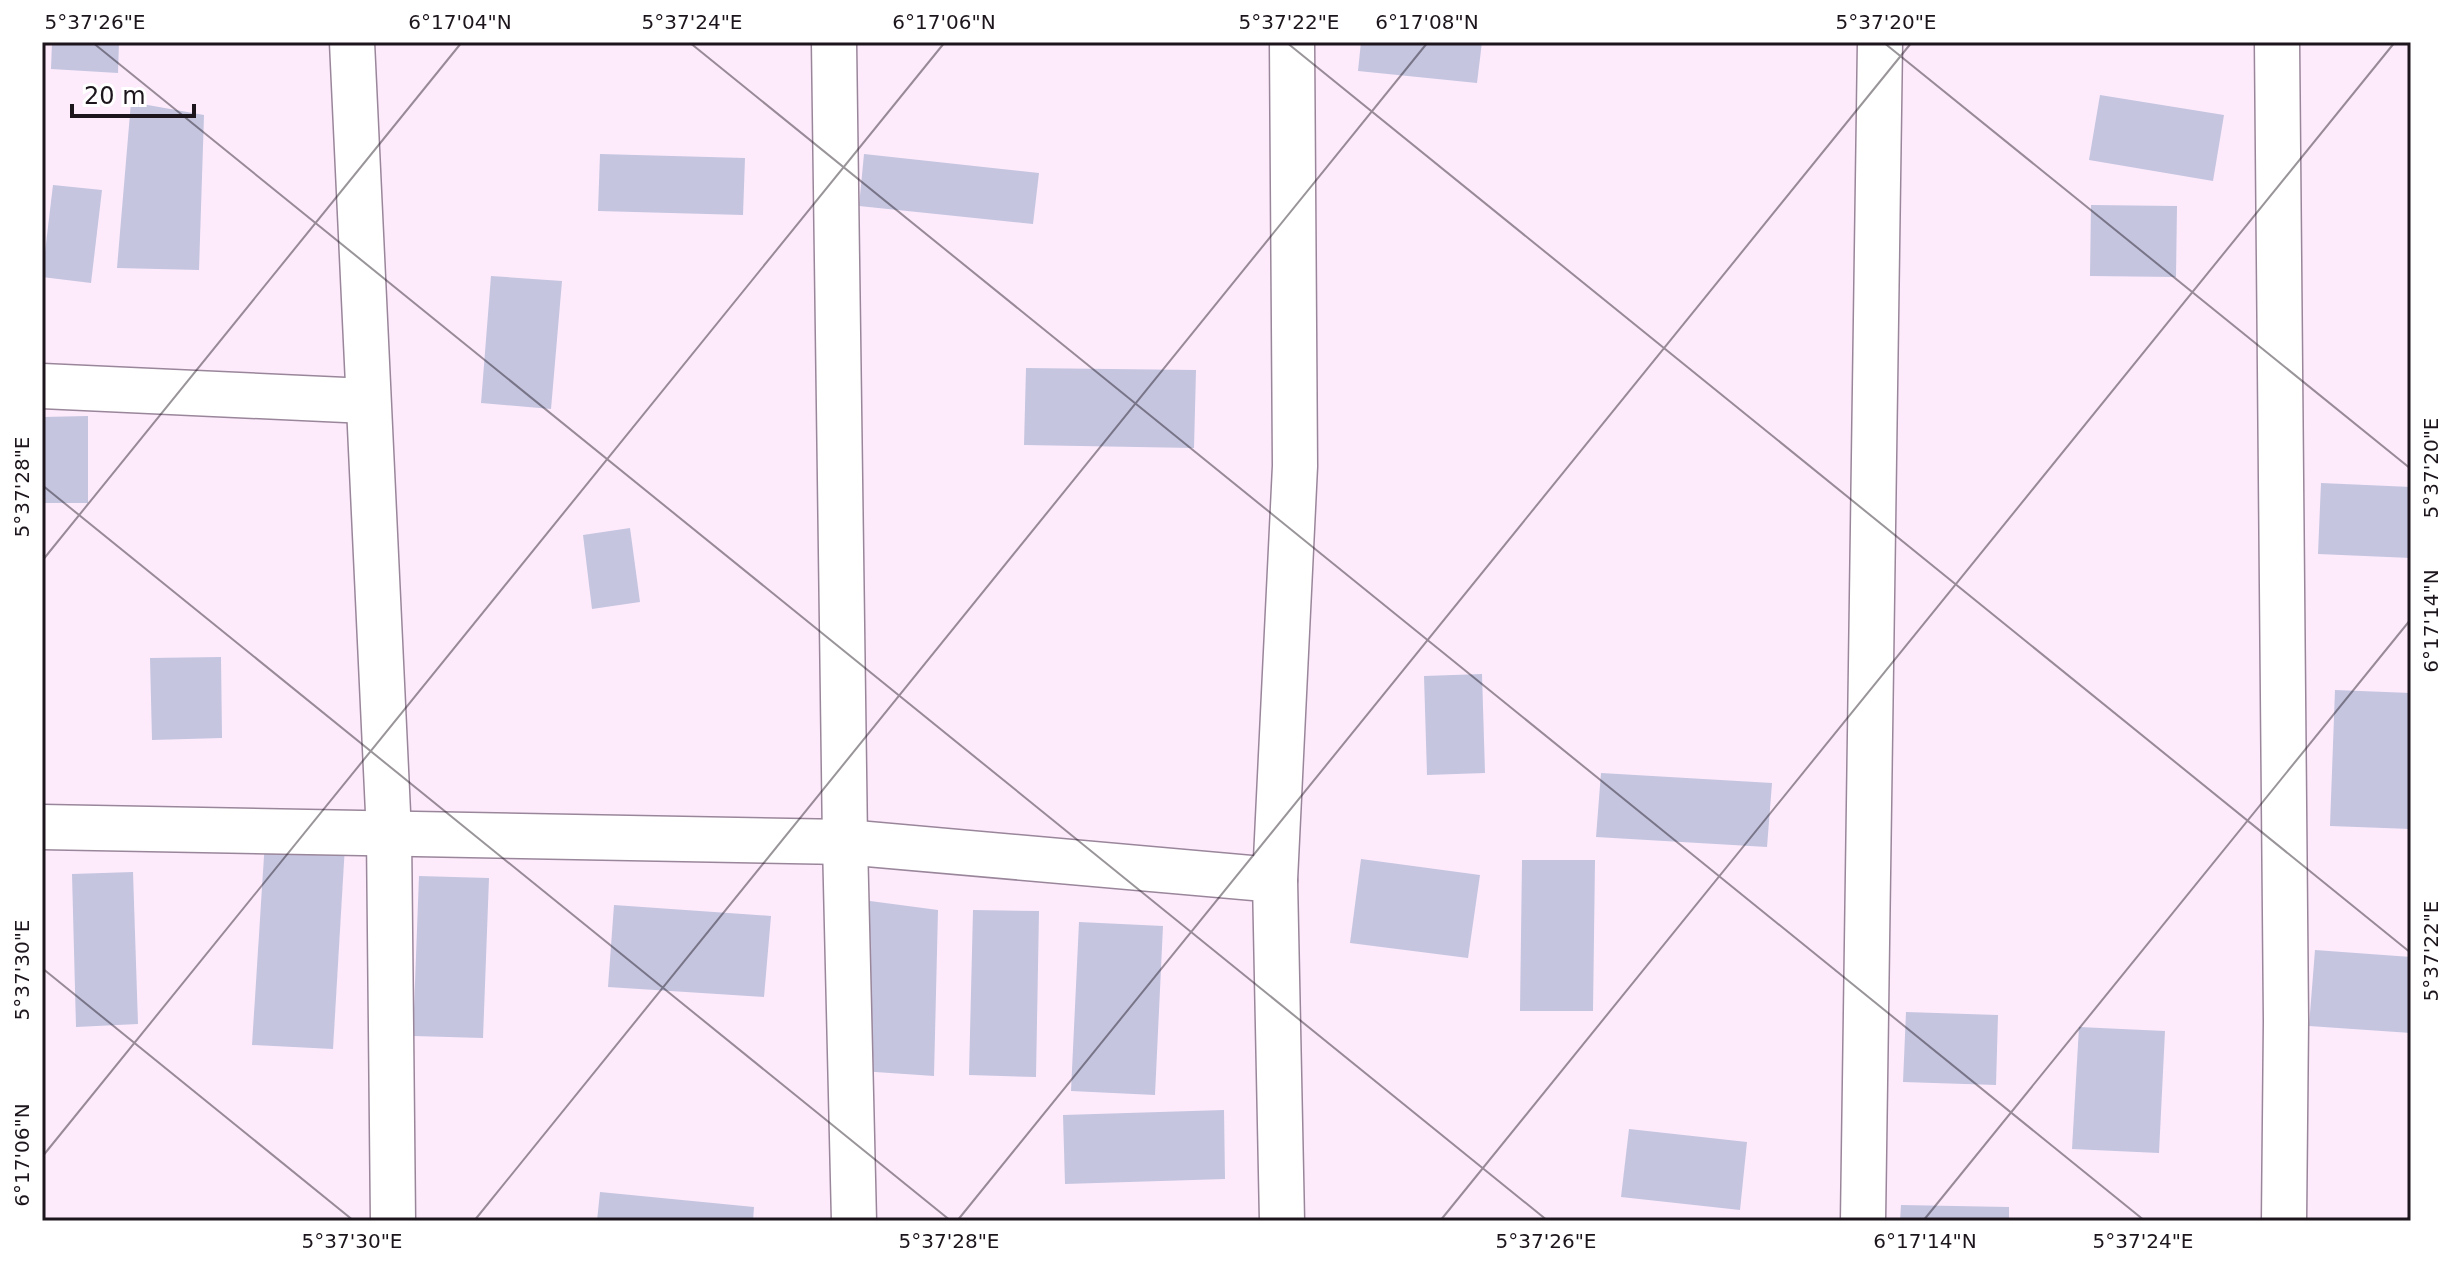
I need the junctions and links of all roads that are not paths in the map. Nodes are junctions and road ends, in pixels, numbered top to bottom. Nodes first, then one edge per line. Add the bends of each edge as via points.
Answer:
1 (352, 42) edge
2 (834, 42) edge
3 (1292, 42) edge
4 (1880, 42) edge
5 (2277, 42) edge
6 (42, 386) edge
7 (367, 401) junction
8 (42, 827) edge
9 (389, 834) junction
10 (845, 842) junction
11 (1275, 880) junction
12 (393, 1221) edge
13 (854, 1221) edge
14 (1282, 1221) edge
15 (1863, 1221) edge
16 (2284, 1221) edge

1 - 7 street
2 - 10 street
3 - 11 street via 1295,466
4 - 15 street
5 - 16 street
6 - 7 street
7 - 9 street
8 - 9 street
9 - 10 street
9 - 12 street
10 - 11 street
10 - 13 street
11 - 14 street

